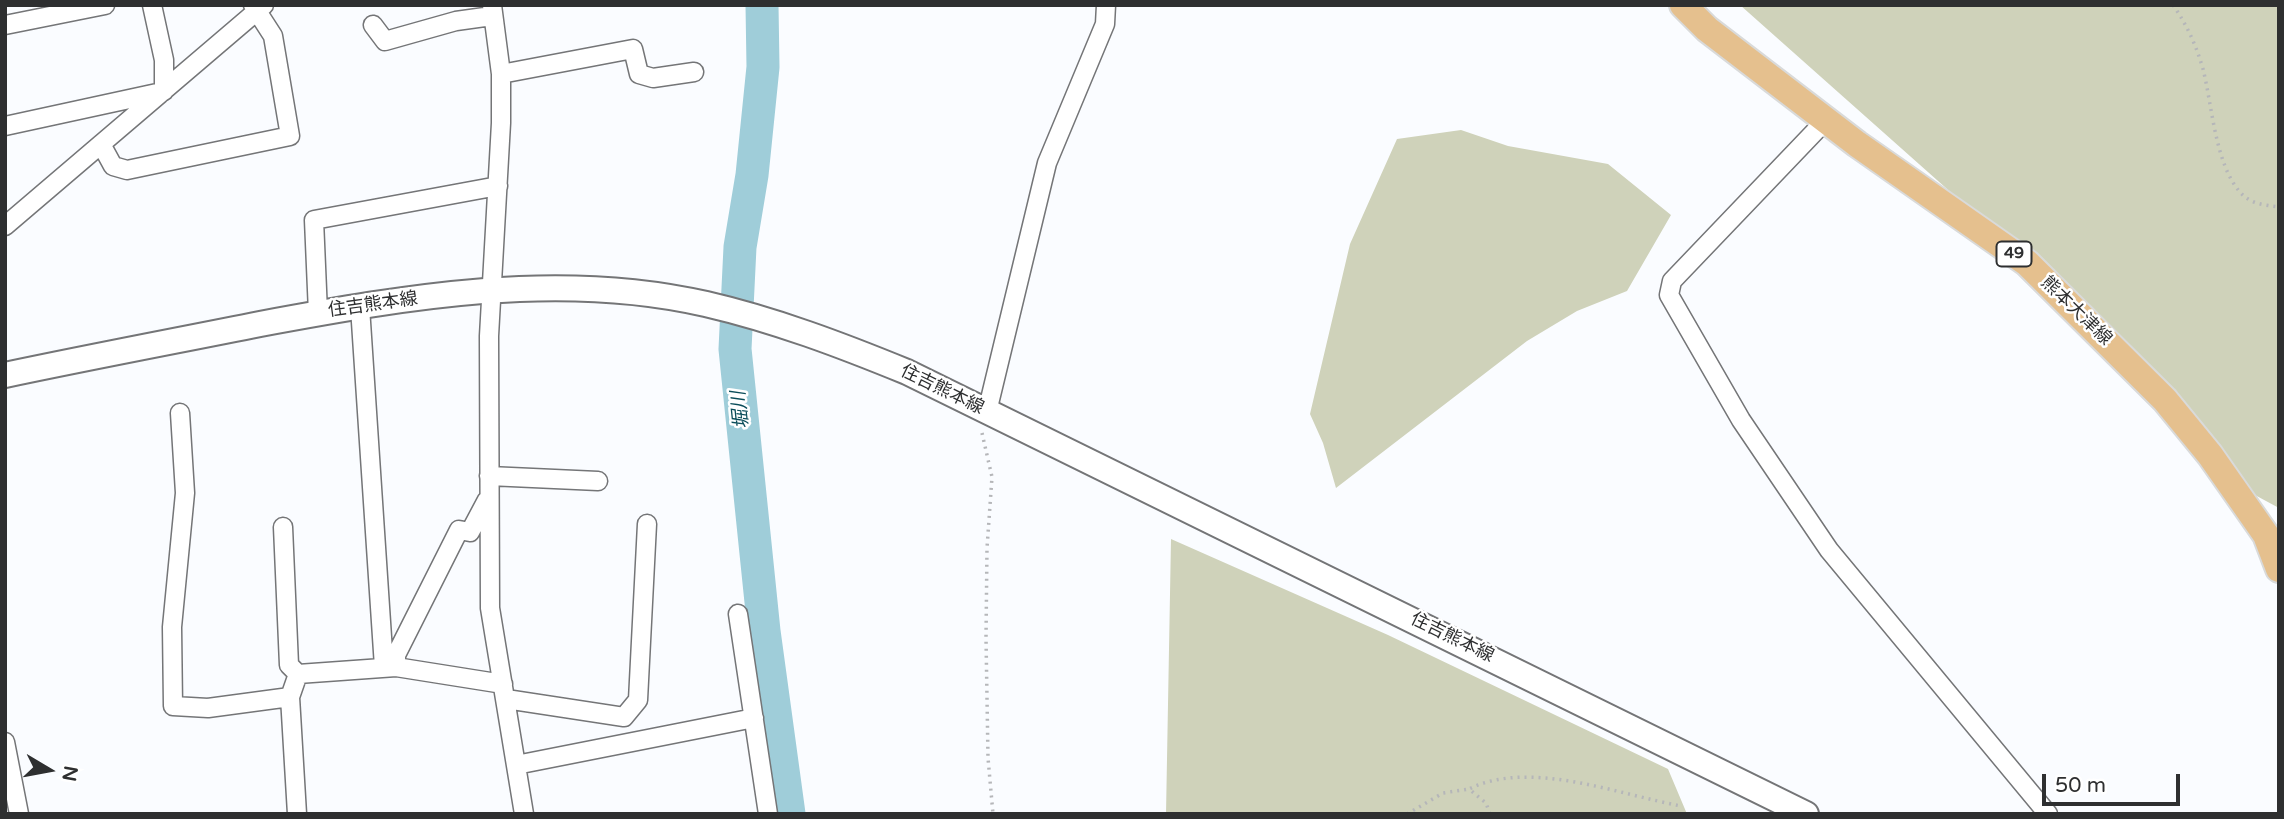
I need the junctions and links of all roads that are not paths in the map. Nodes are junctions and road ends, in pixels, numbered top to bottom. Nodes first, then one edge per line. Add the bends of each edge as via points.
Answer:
1 (105, 5) edge
2 (152, 5) edge
3 (1107, 5) edge
4 (1682, 5) edge
5 (258, 7) edge
6 (492, 11) edge
7 (37, 12) edge
8 (5, 25) edge
9 (373, 25) dead end
10 (694, 72) dead end
11 (501, 74) junction
12 (164, 91) junction
13 (1826, 120) junction
14 (5, 126) edge
15 (101, 144) junction
16 (498, 186) junction
17 (5, 226) edge
18 (491, 288) junction
19 (360, 307) junction
20 (318, 313) junction
21 (5, 375) edge
22 (987, 412) junction
23 (180, 413) dead end
24 (489, 476) junction
25 (598, 481) dead end
26 (489, 497) junction
27 (647, 524) dead end
28 (283, 527) dead end
29 (2279, 569) edge
30 (305, 576) dead end
31 (286, 577) junction
32 (738, 614) dead end
33 (390, 667) junction
34 (298, 674) junction
35 (505, 692) junction
36 (290, 697) junction
37 (754, 718) junction
38 (5, 742) edge
39 (516, 765) junction
40 (19, 814) edge
41 (297, 814) edge
42 (524, 814) edge
43 (768, 814) edge
44 (1806, 814) edge
45 (2048, 814) edge

1 - 7 street
2 - 12 street via 164,60
3 - 22 street via 1105,24 1047,163
4 - 13 main road, 熊本大津線 / 49
5 - 12 street
5 - 15 street via 273,36 290,136 127,170 113,166
6 - 9 street via 386,41
6 - 11 street
7 - 8 street
10 - 11 street via 653,78 639,74 634,49
11 - 16 street
12 - 14 street
12 - 15 street
13 - 29 main road, 熊本大津線 / 49 via 2027,263 2110,344 2210,455 2266,535
13 - 45 street via 1672,281 1669,295 1741,420 1829,550
15 - 17 street
16 - 18 street
16 - 20 street via 314,220
18 - 19 main road, 住吉熊本線
18 - 22 main road, 住吉熊本線 via 583,288 705,304 822,338
18 - 24 street
19 - 20 main road, 住吉熊本線
19 - 33 street
20 - 21 main road, 住吉熊本線
22 - 44 main road, 住吉熊本線
23 - 36 street via 185,494 172,627 173,706 208,708
24 - 25 street
24 - 26 street
26 - 33 street via 470,532 459,530
26 - 35 street via 490,608
27 - 35 street via 638,700 624,717
28 - 31 street
30 - 31 street
31 - 34 street via 289,665
32 - 37 street
33 - 34 street
33 - 35 street
34 - 36 street
35 - 39 street
36 - 41 street
37 - 39 street
37 - 43 street
38 - 40 street
39 - 42 street

